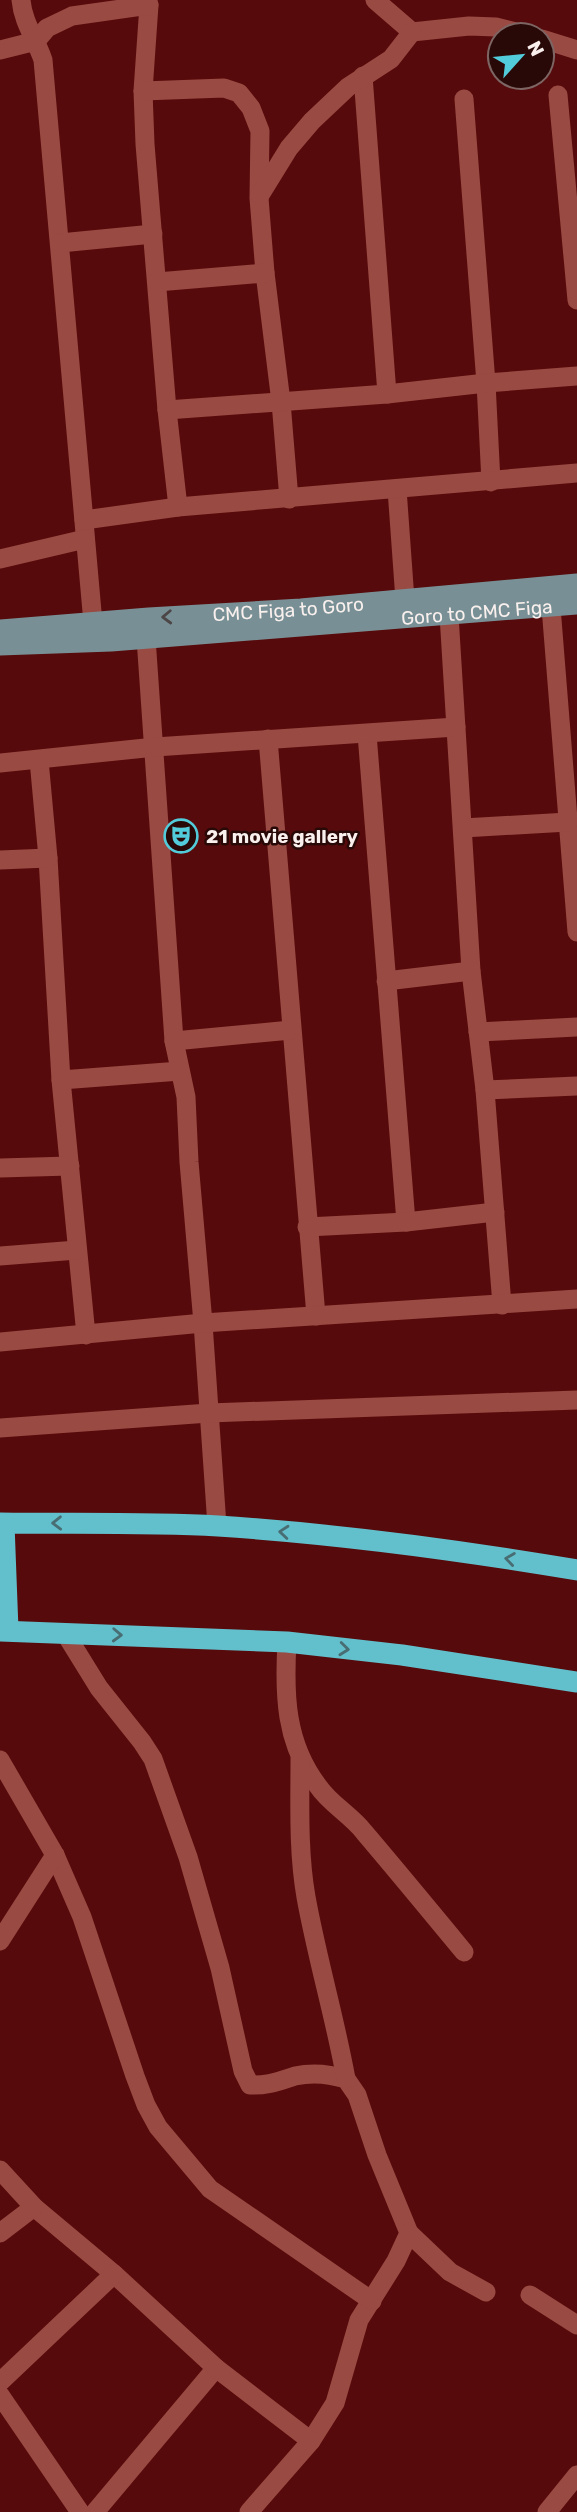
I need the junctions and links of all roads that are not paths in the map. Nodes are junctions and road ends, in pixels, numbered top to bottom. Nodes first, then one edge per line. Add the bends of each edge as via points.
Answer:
1 (21, 0) edge
2 (375, 0) edge
3 (148, 3) edge
4 (486, 27) edge
5 (412, 32) junction
6 (36, 41) junction
7 (556, 43) edge
8 (0, 50) edge
9 (577, 50) edge
10 (363, 76) junction
11 (143, 91) junction
12 (558, 95) dead end
13 (464, 99) dead end
14 (571, 189) edge
15 (259, 198) junction
16 (153, 234) junction
17 (60, 243) junction
18 (265, 273) junction
19 (157, 282) junction
20 (577, 300) edge
21 (577, 376) edge
22 (486, 383) junction
23 (387, 394) junction
24 (281, 402) junction
25 (167, 410) junction
26 (577, 473) edge
27 (491, 482) junction
28 (397, 489) junction
29 (289, 499) junction
30 (178, 507) junction
31 (84, 529) junction
32 (0, 559) edge
33 (577, 584) edge
34 (405, 600) junction
35 (577, 604) edge
36 (551, 607) junction
37 (449, 615) junction
38 (93, 623) junction
39 (0, 630) edge
40 (146, 638) junction
41 (0, 645) edge
42 (568, 715) edge
43 (456, 727) junction
44 (366, 734) junction
45 (268, 739) junction
46 (155, 747) junction
47 (39, 760) junction
48 (0, 763) edge
49 (570, 781) edge
50 (568, 822) junction
51 (463, 828) junction
52 (48, 858) junction
53 (0, 860) edge
54 (577, 932) edge
55 (471, 971) junction
56 (386, 981) junction
57 (577, 1027) edge
58 (292, 1030) junction
59 (478, 1032) junction
60 (174, 1041) junction
61 (180, 1071) junction
62 (61, 1080) junction
63 (577, 1086) edge
64 (485, 1090) junction
65 (70, 1166) junction
66 (0, 1168) edge
67 (495, 1212) junction
68 (406, 1222) junction
69 (307, 1227) junction
70 (77, 1250) junction
71 (0, 1256) edge
72 (577, 1299) edge
73 (502, 1305) junction
74 (316, 1316) junction
75 (203, 1324) junction
76 (86, 1335) junction
77 (0, 1342) edge
78 (577, 1400) edge
79 (209, 1413) junction
80 (0, 1428) edge
81 (2, 1524) edge
82 (217, 1526) junction
83 (577, 1570) edge
84 (4, 1631) edge
85 (65, 1633) junction
86 (287, 1642) junction
87 (577, 1682) edge
88 (300, 1757) junction
89 (0, 1760) edge
90 (55, 1855) junction
91 (0, 1941) edge
92 (464, 1952) dead end
93 (346, 2079) junction
94 (0, 2169) edge
95 (34, 2207) junction
96 (0, 2233) edge
97 (409, 2233) junction
98 (114, 2274) junction
99 (486, 2292) dead end
100 (530, 2295) dead end
101 (372, 2301) junction
102 (577, 2325) edge
103 (216, 2368) junction
104 (0, 2382) edge
105 (0, 2395) edge
106 (311, 2441) junction
107 (577, 2475) edge
108 (80, 2512) edge
109 (95, 2512) edge
110 (249, 2512) edge
111 (547, 2512) edge

1 - 6 street via 25,22
2 - 5 street
3 - 6 street via 72,16 47,28
3 - 11 street
4 - 5 street
5 - 10 street via 391,59
6 - 8 street
6 - 17 street via 43,60
7 - 9 street
10 - 15 street via 334,98 289,148
10 - 23 street
11 - 15 street via 223,88 239,93 260,131
11 - 16 street
12 - 14 street
13 - 22 street
14 - 20 street
15 - 18 street
16 - 17 street
16 - 19 street
17 - 31 street
18 - 19 street
18 - 24 street
19 - 25 street
21 - 22 street
22 - 23 street
22 - 27 street
23 - 24 street
24 - 25 street
24 - 29 street
25 - 30 street
26 - 27 street
27 - 28 street
28 - 29 street
28 - 34 street
29 - 30 street
30 - 31 street
31 - 32 street
31 - 38 street
33 - 34 main road, CMC Figa to Goro
34 -> 38 main road, CMC Figa to Goro
35 - 36 main road, Goro to CMC Figa
36 - 37 main road, Goro to CMC Figa
36 - 42 street
37 - 40 main road, Goro to CMC Figa
37 - 43 street
38 - 39 main road, CMC Figa to Goro
40 - 41 main road, Goro to CMC Figa
40 - 46 street
42 - 49 street
43 - 44 street
43 - 51 street
44 - 45 street
44 - 56 street
45 - 46 street
45 - 58 street
46 - 47 street
46 - 60 street
47 - 48 street
47 - 52 street
49 - 50 street
50 - 51 street
50 - 54 street
51 - 55 street
52 - 53 street
52 - 62 street
55 - 56 street
55 - 59 street
56 - 68 street
57 - 59 street
58 - 60 street
58 - 69 street
59 - 64 street
60 - 61 street
61 - 62 street
61 - 75 street via 186,1097
62 - 65 street
63 - 64 street
64 - 67 street
65 - 66 street
65 - 70 street
67 - 68 street
67 - 73 street
68 - 69 street
69 - 74 street
70 - 71 street
70 - 76 street
72 - 73 street
73 - 74 street
74 - 75 street
75 - 76 street
75 - 79 street
76 - 77 street
78 - 79 street
79 - 80 street
79 - 82 street
82 -> 81 highway
81 - 84 highway
83 -> 82 highway via 322,1535
84 - 85 highway
85 -> 86 highway
85 - 93 street via 99,1688 153,1759 188,1857 250,2085 329,2074
86 -> 87 highway
86 - 88 street via 285,1689
88 - 92 street via 318,1788 361,1828
88 - 93 street via 305,1894
89 - 90 street
90 - 91 street
90 - 101 street via 158,2127 210,2189
93 - 97 street
94 - 95 street
95 - 96 street
95 - 98 street
97 - 99 street via 450,2272
97 - 101 street
98 - 103 street
98 - 104 street
100 - 102 street
101 - 106 street via 359,2320 335,2403
103 - 106 street
103 - 109 street
105 - 108 street
106 - 110 street
107 - 111 street

